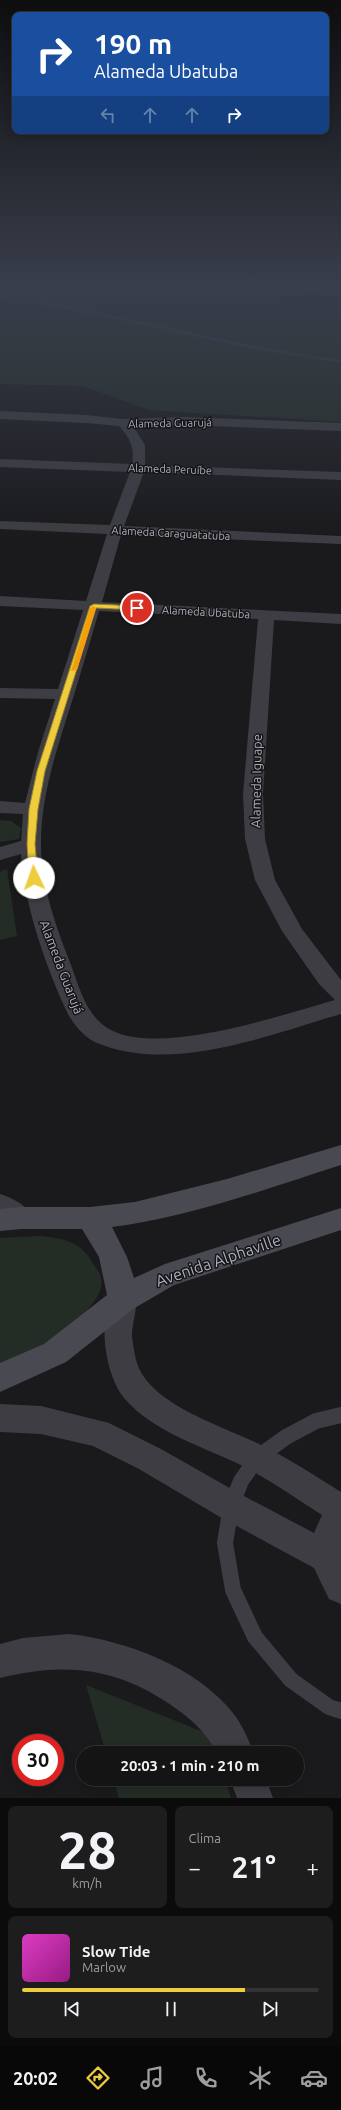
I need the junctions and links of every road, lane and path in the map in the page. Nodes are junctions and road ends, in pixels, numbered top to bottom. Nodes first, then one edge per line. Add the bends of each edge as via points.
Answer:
1 (0, 415) edge
2 (123, 423) junction
3 (341, 427) edge
4 (0, 463) edge
5 (137, 468) junction
6 (341, 476) edge
7 (0, 525) edge
8 (115, 530) junction
9 (341, 540) edge
10 (0, 601) edge
11 (94, 606) junction
12 (266, 615) junction
13 (341, 619) edge
14 (0, 693) edge
15 (66, 694) junction
16 (0, 807) edge
17 (34, 809) junction
18 (31, 844) junction
19 (0, 854) edge
20 (341, 994) edge
21 (341, 1006) edge
22 (341, 1155) edge
23 (7, 1214) edge
24 (90, 1218) junction
25 (341, 1219) edge
26 (123, 1300) junction
27 (0, 1378) edge
28 (341, 1415) edge
29 (0, 1418) edge
30 (257, 1458) junction
31 (231, 1506) junction
32 (341, 1509) edge
33 (341, 1516) edge
34 (327, 1557) junction
35 (341, 1587) edge
36 (0, 1661) edge
37 (341, 1711) edge
38 (232, 1746) edge
39 (251, 1786) edge
40 (256, 1798) edge

1 - 2 street, Alameda Guarujá
2 - 3 street, Alameda Guarujá via 183,421
2 - 5 street, Alameda Guarujá via 139,444
4 - 5 street, Alameda Peruíbe
5 - 6 street, Alameda Peruíbe
5 - 8 street, Alameda Guarujá
7 - 8 street, Alameda Caraguatatuba
8 - 9 street, Alameda Caraguatatuba
8 - 11 street, Alameda Guarujá
10 - 11 street, Alameda Ubatuba
11 - 12 street, Alameda Ubatuba
11 - 15 street, Alameda Guarujá
12 - 13 street, Alameda Ubatuba
12 - 20 street, Alameda Iguape via 253,794 255,838 265,880 294,931 327,979
14 - 15 street
15 - 17 street, Alameda Guarujá via 41,771
16 - 17 street
17 - 18 street, Alameda Guarujá
18 - 19 street
18 - 21 street, Alameda Guarujá via 34,878 45,928 83,1020 102,1036 126,1045 197,1044
22 - 24 main road via 183,1202 135,1213
23 - 24 main road
24 - 26 main road via 110,1246 118,1270
25 - 26 main road, Avenida Alphaville via 165,1276
26 - 27 main road, Avenida Alphaville via 55,1353
26 - 30 street via 118,1336 123,1366 134,1388 151,1404 177,1420
28 - 30 lane via 316,1421 286,1437
29 - 31 street via 41,1420 98,1433 150,1459
30 - 31 lane via 241,1481
30 - 32 street
31 - 34 street
31 - 37 lane via 225,1543 233,1590 255,1637 291,1680 329,1707
33 - 34 street via 334,1524 328,1540
34 - 35 street via 332,1574
36 - 38 street via 19,1655 73,1651 126,1661 197,1701 222,1727
39 - 40 street

